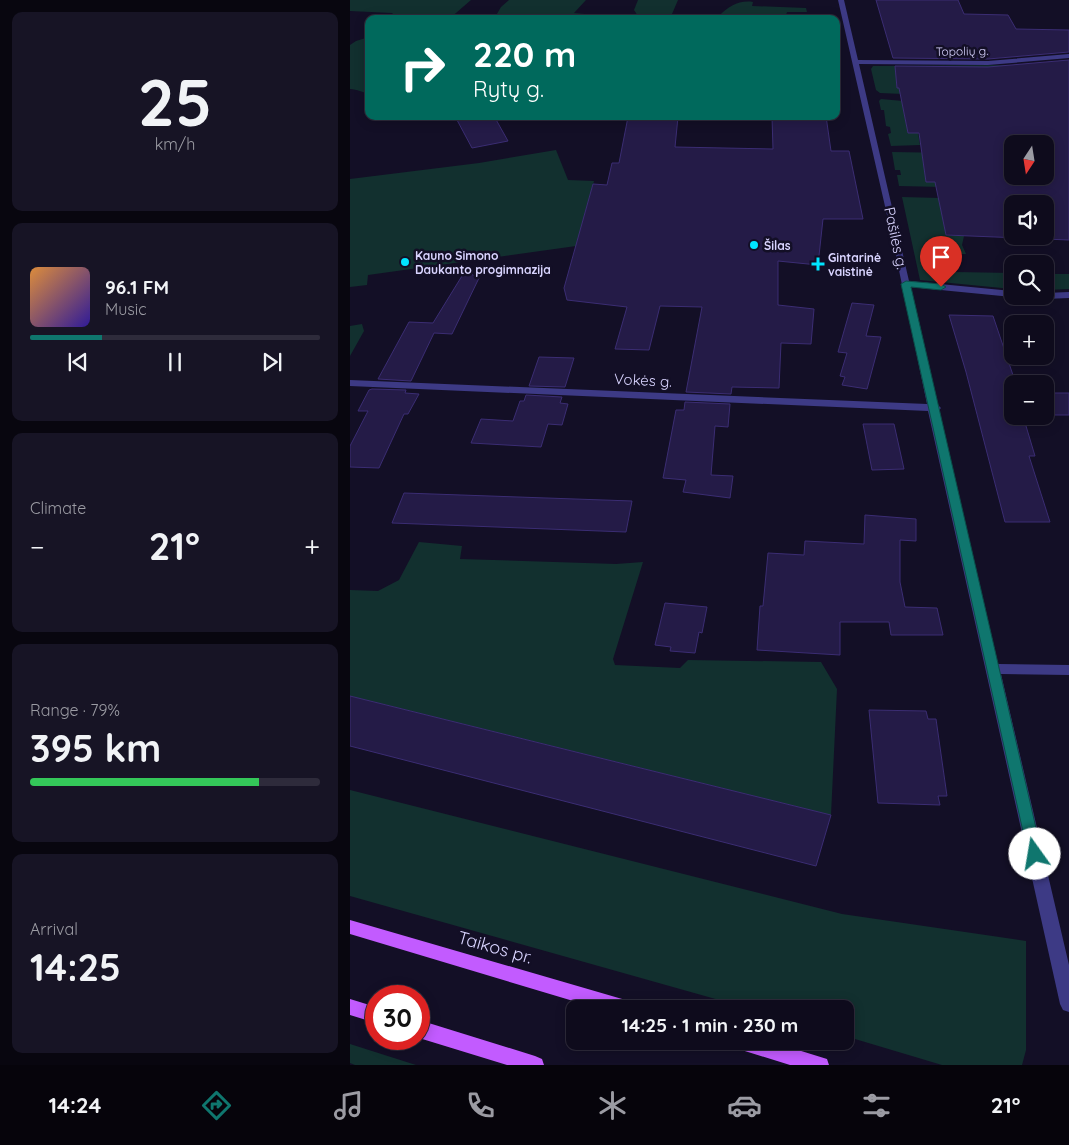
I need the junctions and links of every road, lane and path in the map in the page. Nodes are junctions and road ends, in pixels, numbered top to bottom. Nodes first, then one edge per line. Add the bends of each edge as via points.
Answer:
1 (841, 0) edge
2 (1069, 56) edge
3 (855, 62) junction
4 (906, 284) junction
5 (1004, 293) edge
6 (1069, 295) edge
7 (1054, 296) edge
8 (350, 383) edge
9 (935, 408) junction
10 (993, 669) junction
11 (1069, 670) edge
12 (350, 927) edge
13 (598, 1000) edge
14 (1069, 1004) edge
15 (350, 1007) edge
16 (365, 1012) edge
17 (430, 1032) edge
18 (769, 1050) edge
19 (535, 1065) edge
20 (820, 1065) edge

1 - 3 street, Pašilės g.
2 - 3 street, Topolių g. via 988,62
3 - 4 street, Pašilės g.
4 - 5 street
4 - 9 street, Pašilės g.
6 - 7 street
8 - 9 street, Vokės g.
9 - 10 street, Pašilės g.
10 - 11 street
10 - 14 street, Pašilės g.
12 - 13 main road, Taikos pr.
15 - 16 main road
17 - 19 main road
18 - 20 main road

